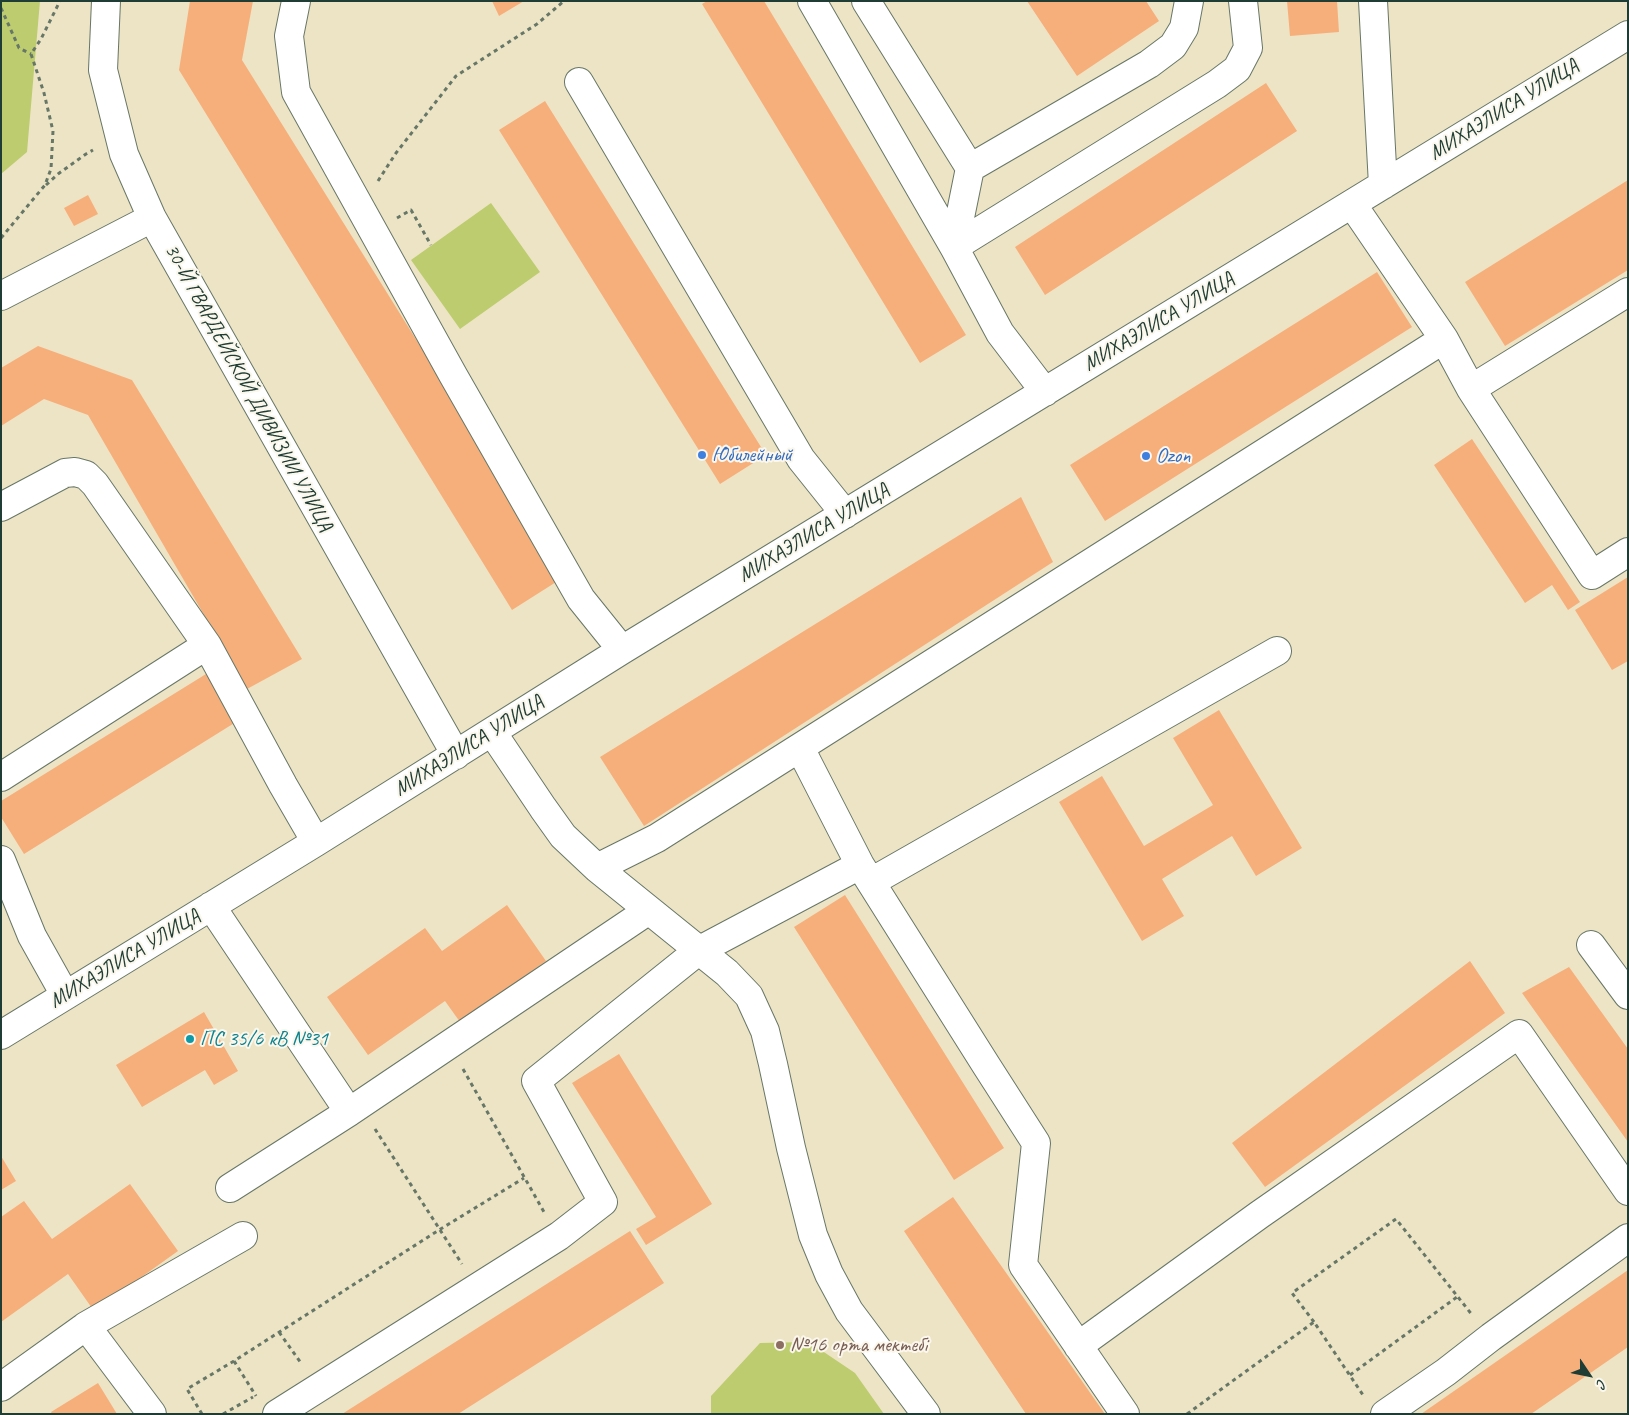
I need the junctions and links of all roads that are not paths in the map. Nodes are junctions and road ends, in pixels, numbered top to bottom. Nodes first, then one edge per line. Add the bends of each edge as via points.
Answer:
1 (106, 1) edge
2 (296, 1) edge
3 (812, 1) edge
4 (866, 1) edge
5 (1189, 1) edge
6 (1244, 1) edge
7 (1373, 1) edge
8 (1628, 35) edge
9 (579, 82) dead end
10 (970, 168) junction
11 (1383, 185) junction
12 (1352, 204) junction
13 (152, 218) junction
14 (954, 247) junction
15 (1628, 292) edge
16 (1, 296) edge
17 (1444, 339) junction
18 (1471, 389) junction
19 (1045, 392) junction
20 (1, 507) edge
21 (845, 514) junction
22 (1628, 552) edge
23 (207, 645) junction
24 (622, 650) junction
25 (1277, 651) dead end
26 (492, 732) junction
27 (800, 748) junction
28 (456, 755) junction
29 (1, 777) edge
30 (316, 842) junction
31 (1, 860) edge
32 (596, 868) junction
33 (866, 873) junction
34 (211, 906) junction
35 (649, 910) junction
36 (1591, 945) dead end
37 (698, 951) junction
38 (65, 995) junction
39 (1628, 995) edge
40 (1, 1035) edge
41 (354, 1109) junction
42 (230, 1188) dead end
43 (1628, 1190) edge
44 (243, 1236) dead end
45 (1628, 1238) edge
46 (86, 1326) junction
47 (1078, 1346) junction
48 (1, 1387) edge
49 (1375, 1406) edge
50 (268, 1408) edge
51 (152, 1414) edge
52 (926, 1414) edge
53 (1125, 1414) edge

1 - 13 street, 30-Й ГВАРДЕЙСКОЙ ДИВИЗИИ УЛИЦА via 103,70 124,154
2 - 24 street via 289,36 296,92 581,599
3 - 14 street
4 - 10 street
5 - 10 street via 1184,28 1173,46 1149,64
6 - 14 street via 1248,48 1237,69
7 - 11 street
8 - 11 street, МИХАЭЛИСА УЛИЦА
9 - 21 street via 801,459
10 - 14 street
11 - 12 street, МИХАЭЛИСА УЛИЦА
12 - 17 street
12 - 19 street, МИХАЭЛИСА УЛИЦА
13 - 16 street
13 - 28 street, 30-Й ГВАРДЕЙСКОЙ ДИВИЗИИ УЛИЦА
14 - 19 street via 1000,333
15 - 18 street
17 - 18 street
17 - 27 street
18 - 22 street via 1592,575
19 - 21 street, МИХАЭЛИСА УЛИЦА
20 - 23 street via 65,473 86,475 96,484
21 - 24 street, МИХАЭЛИСА УЛИЦА
23 - 29 street
23 - 30 street
24 - 26 street, МИХАЭЛИСА УЛИЦА
25 - 33 street
26 - 28 street, МИХАЭЛИСА УЛИЦА
26 - 32 street via 563,836
27 - 32 street via 658,838
27 - 33 street
28 - 30 street, МИХАЭЛИСА УЛИЦА
30 - 34 street, МИХАЭЛИСА УЛИЦА
31 - 38 street via 32,936
32 - 35 street
33 - 37 street
33 - 47 street via 1036,1143 1023,1265
34 - 38 street, МИХАЭЛИСА УЛИЦА
34 - 41 street
35 - 37 street
35 - 41 street
36 - 39 street
37 - 50 street via 536,1081 603,1202 559,1236 477,1287
37 - 52 street via 727,973 749,996 765,1031 813,1235 829,1274 849,1311
38 - 40 street, МИХАЭЛИСА УЛИЦА
41 - 42 street
43 - 47 street via 1519,1034
44 - 46 street
45 - 49 street via 1446,1372
46 - 48 street
46 - 51 street
47 - 53 street

